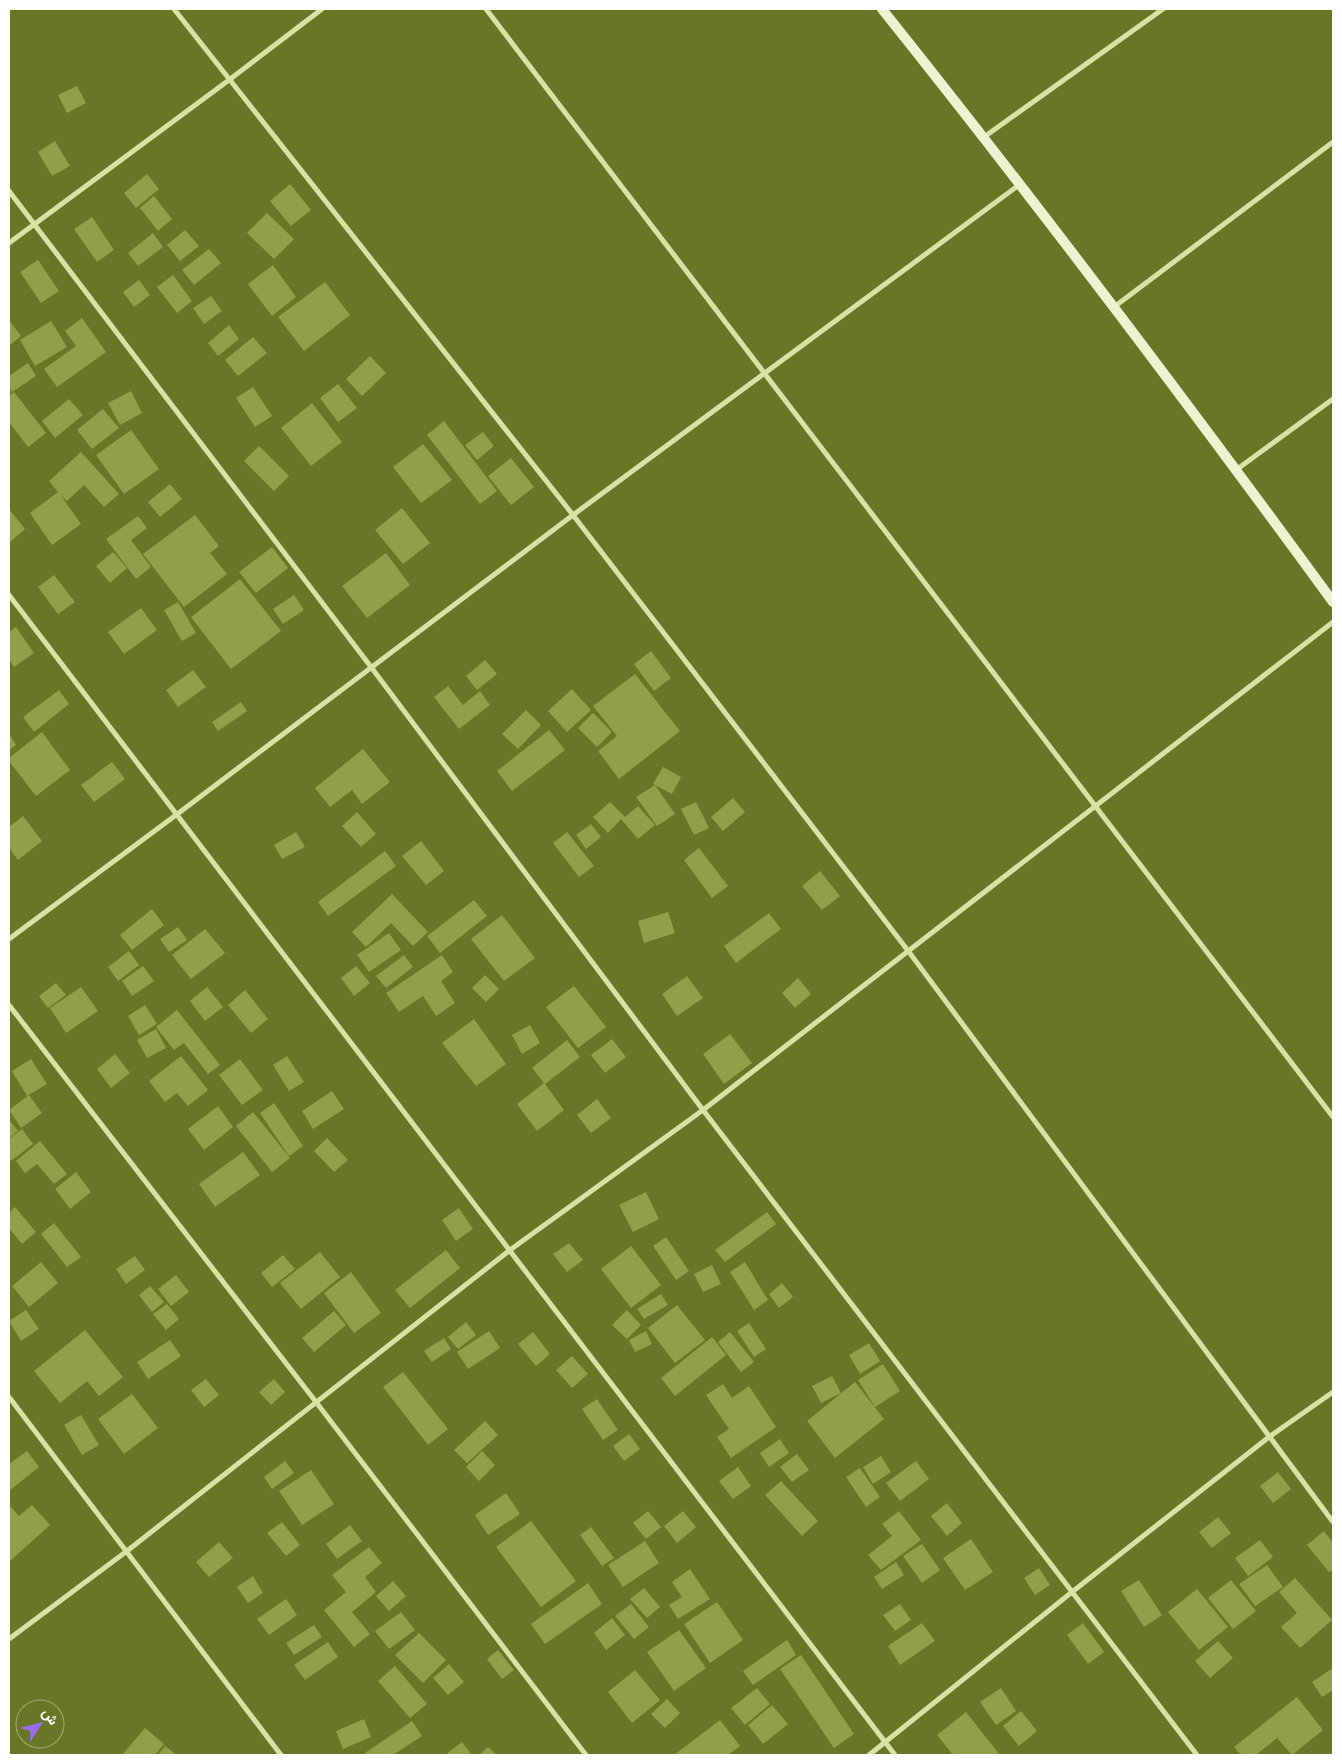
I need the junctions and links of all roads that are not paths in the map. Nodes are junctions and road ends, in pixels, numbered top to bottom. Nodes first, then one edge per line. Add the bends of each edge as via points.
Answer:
1 (174, 9) edge
2 (322, 9) edge
3 (486, 9) edge
4 (882, 9) edge
5 (1163, 9) edge
6 (229, 80) junction
7 (984, 137) junction
8 (1333, 142) edge
9 (1018, 185) junction
10 (9, 192) edge
11 (34, 224) junction
12 (9, 242) edge
13 (1113, 308) junction
14 (764, 373) junction
15 (1333, 399) edge
16 (1236, 470) junction
17 (573, 515) junction
18 (9, 595) edge
19 (1333, 602) edge
20 (1333, 622) edge
21 (372, 667) junction
22 (1095, 806) junction
23 (176, 815) junction
24 (9, 939) edge
25 (909, 952) junction
26 (9, 1005) edge
27 (703, 1110) junction
28 (1333, 1117) edge
29 (510, 1250) junction
30 (1333, 1392) edge
31 (9, 1397) edge
32 (316, 1402) junction
33 (1269, 1437) junction
34 (1333, 1522) edge
35 (127, 1551) junction
36 (1072, 1592) junction
37 (9, 1639) edge
38 (885, 1743) junction
39 (281, 1755) edge
40 (586, 1755) edge
41 (869, 1755) edge
42 (895, 1755) edge
43 (1197, 1755) edge

1 - 6 street
2 - 6 street
3 - 14 street
4 - 7 street
5 - 7 street
6 - 11 street
6 - 17 street
7 - 9 street
8 - 13 street
9 - 13 street
9 - 14 street
10 - 11 street
11 - 12 street
11 - 21 street
13 - 16 street
14 - 17 street
14 - 22 street
15 - 16 street
16 - 19 street
17 - 21 street
17 - 25 street
18 - 23 street
20 - 22 street
21 - 23 street
21 - 27 street
22 - 25 street
22 - 28 street
23 - 24 street
23 - 29 street
25 - 27 street
25 - 33 street
26 - 32 street
27 - 29 street
27 - 36 street
29 - 32 street
29 - 38 street
30 - 33 street
31 - 35 street
32 - 35 street
32 - 40 street
33 - 34 street
33 - 36 street
35 - 37 street
35 - 39 street
36 - 38 street
36 - 43 street
38 - 41 street
38 - 42 street

